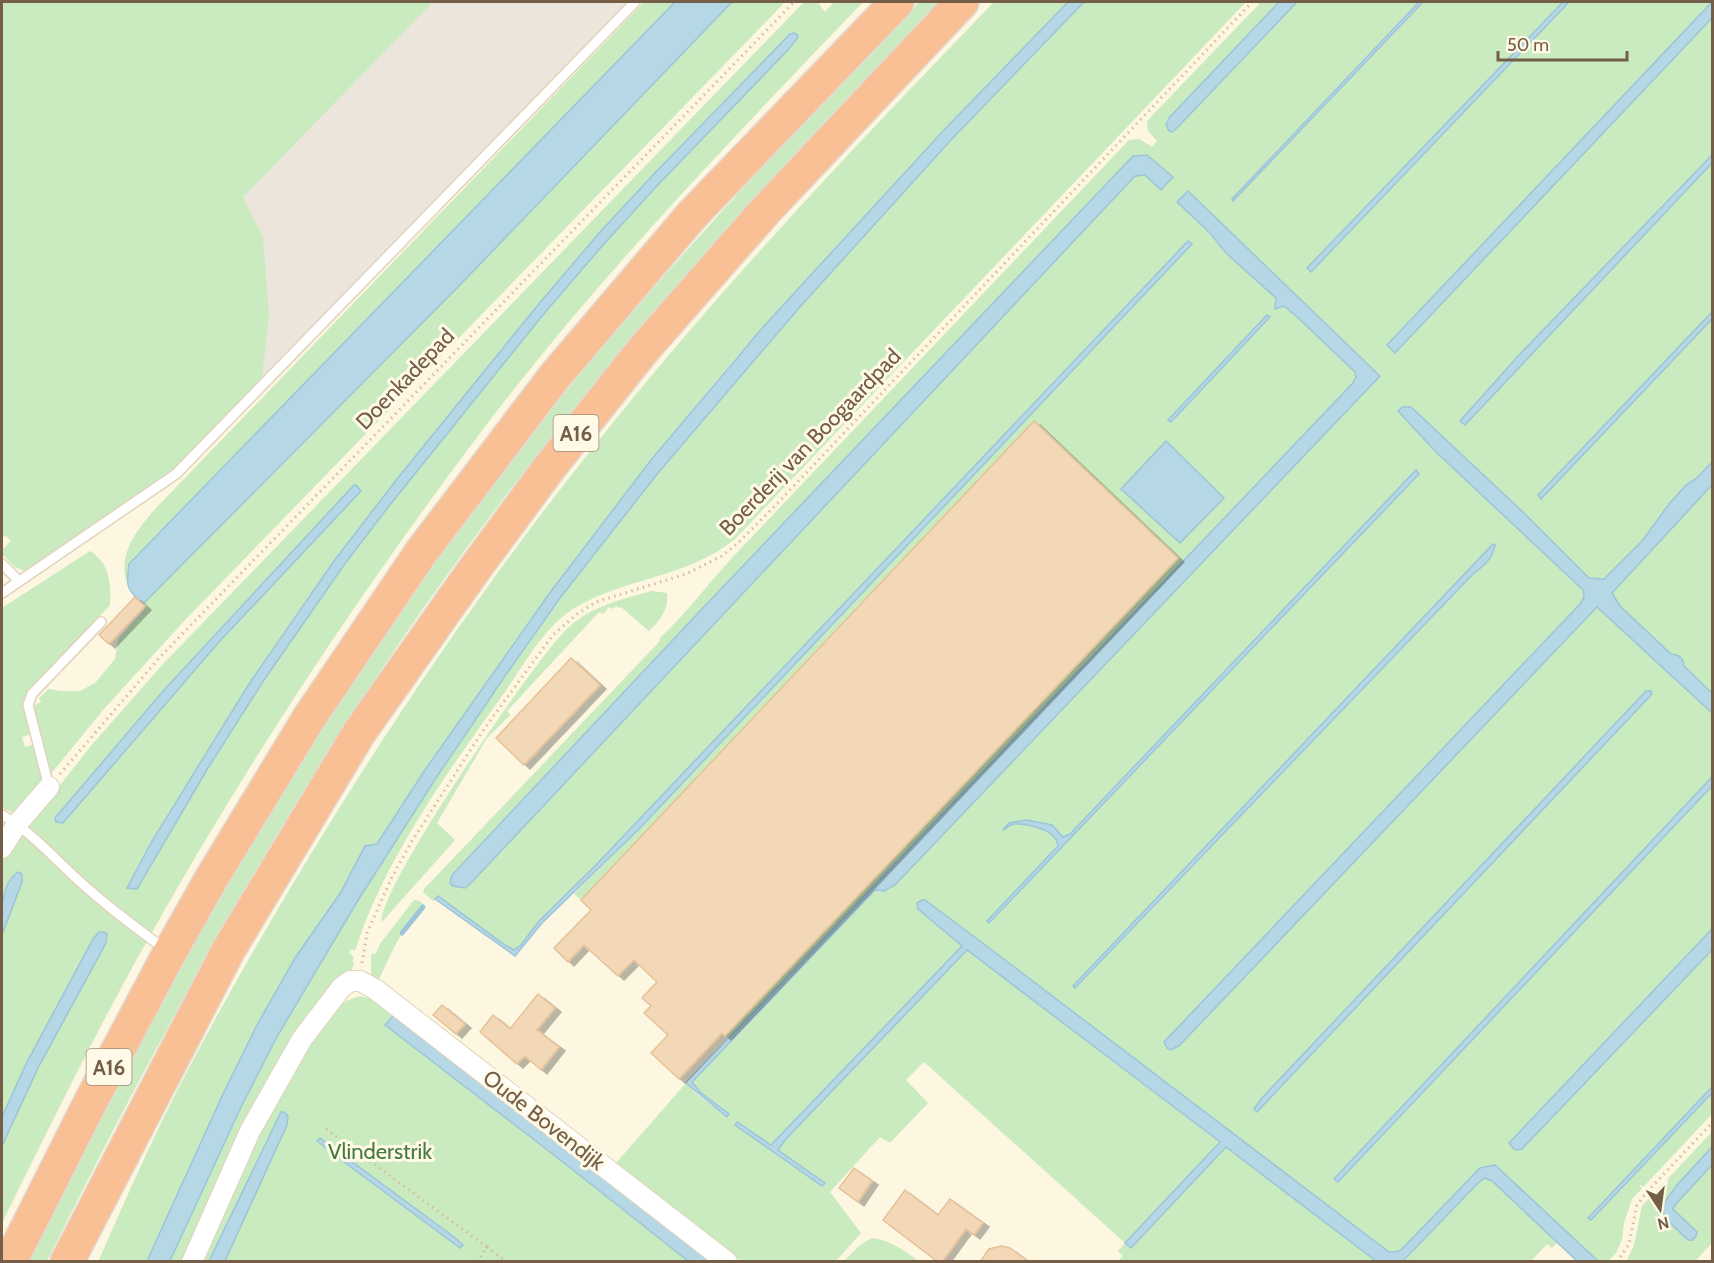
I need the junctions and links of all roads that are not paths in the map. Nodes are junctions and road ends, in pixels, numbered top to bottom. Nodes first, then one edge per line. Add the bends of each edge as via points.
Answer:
1 (635, 2) edge
2 (897, 2) edge
3 (962, 2) edge
4 (2, 564) edge
5 (19, 581) junction
6 (2, 592) edge
7 (101, 622) dead end
8 (49, 787) joint
9 (9, 819) edge
10 (2, 849) edge
11 (170, 952) junction
12 (10, 1262) edge
13 (67, 1262) edge
14 (192, 1262) edge
15 (727, 1262) edge

1 - 5 lane via 176,474
2 - 11 highway, A16 via 692,214 555,376 422,551 309,718
3 - 13 highway, A16 via 765,211 642,350 471,574 359,733 230,949
4 - 5 lane
5 - 6 lane
7 - 8 lane via 32,694 28,705
8 - 9 street
9 - 10 street
9 - 11 lane via 137,930
11 - 12 highway, A16
14 - 15 street, Oude Bovendijk via 250,1131 302,1039 350,981 360,981 375,989

